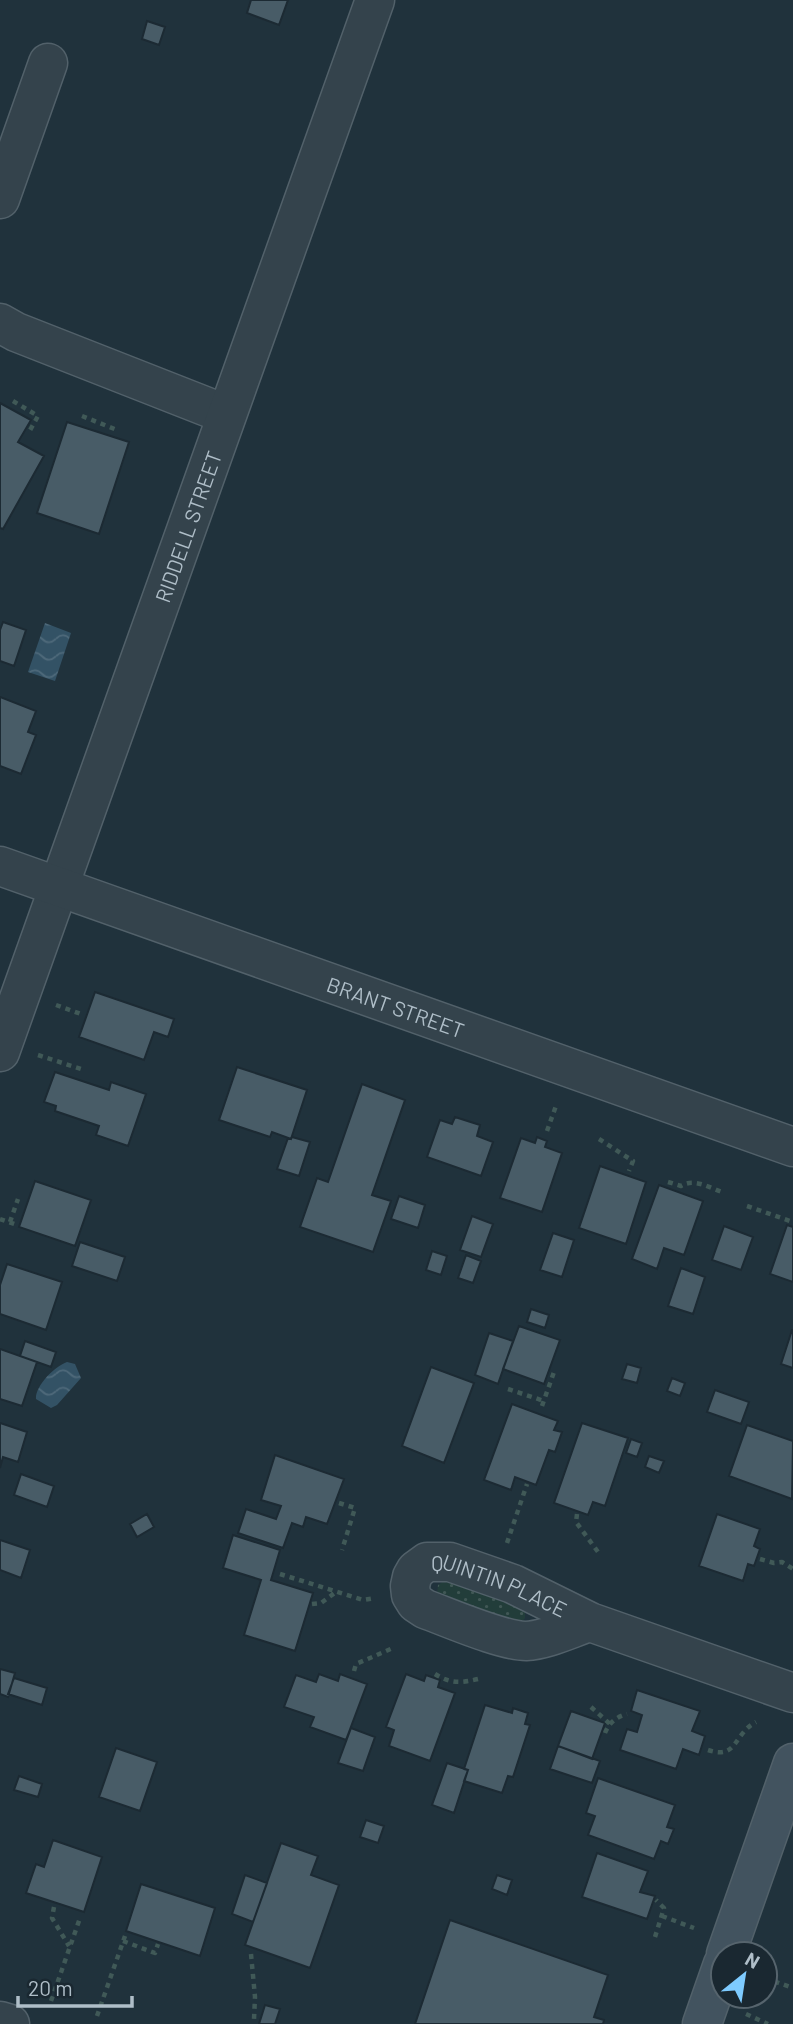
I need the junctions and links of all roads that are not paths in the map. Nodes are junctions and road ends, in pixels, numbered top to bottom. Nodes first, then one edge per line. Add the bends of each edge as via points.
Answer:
1 (375, 0) edge
2 (48, 63) dead end
3 (0, 200) edge
4 (0, 323) edge
5 (225, 414) junction
6 (0, 866) edge
7 (59, 886) junction
8 (15, 1052) edge
9 (793, 1147) edge
10 (590, 1622) dead end
11 (793, 1693) edge
12 (793, 1763) edge
13 (731, 1940) edge
14 (709, 2004) edge
15 (0, 2021) edge
16 (9, 2024) edge
17 (702, 2024) edge

1 - 5 street, RIDDELL STREET
2 - 3 street
4 - 5 street
5 - 7 street, RIDDELL STREET
6 - 7 street, BRANT STREET
7 - 8 street, RIDDELL STREET
7 - 9 street, BRANT STREET
10 - 11 street, QUINTIN PLACE
12 - 13 main road
14 - 17 main road
15 - 16 street

